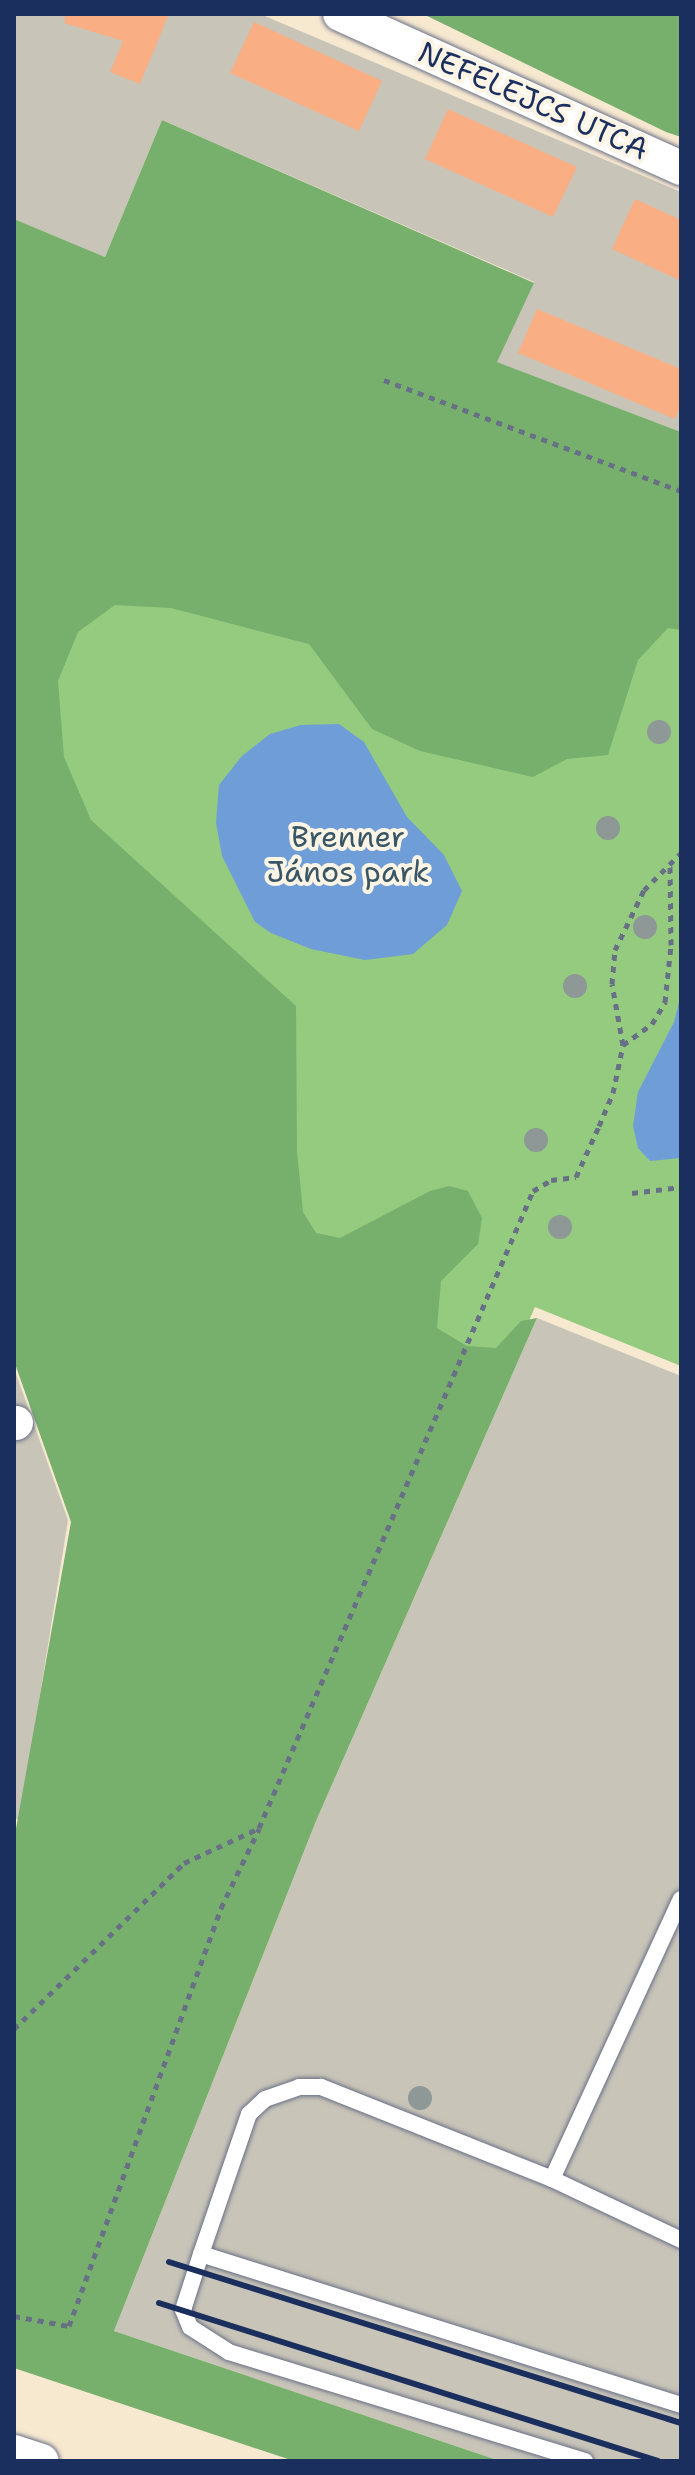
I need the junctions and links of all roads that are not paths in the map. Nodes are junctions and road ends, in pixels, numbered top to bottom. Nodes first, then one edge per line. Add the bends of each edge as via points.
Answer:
1 (340, 14) edge
2 (681, 168) edge
3 (681, 1899) edge
4 (552, 2179) junction
5 (681, 2240) edge
6 (201, 2254) junction
7 (681, 2405) edge
8 (14, 2452) edge
9 (42, 2461) edge
10 (585, 2461) edge

1 - 2 street, NEFELEJCS UTCA
3 - 4 lane
4 - 5 lane
4 - 6 lane via 321,2087 299,2087 265,2099 249,2114
6 - 7 lane
6 - 10 lane via 183,2310 190,2327 229,2352
8 - 9 street

